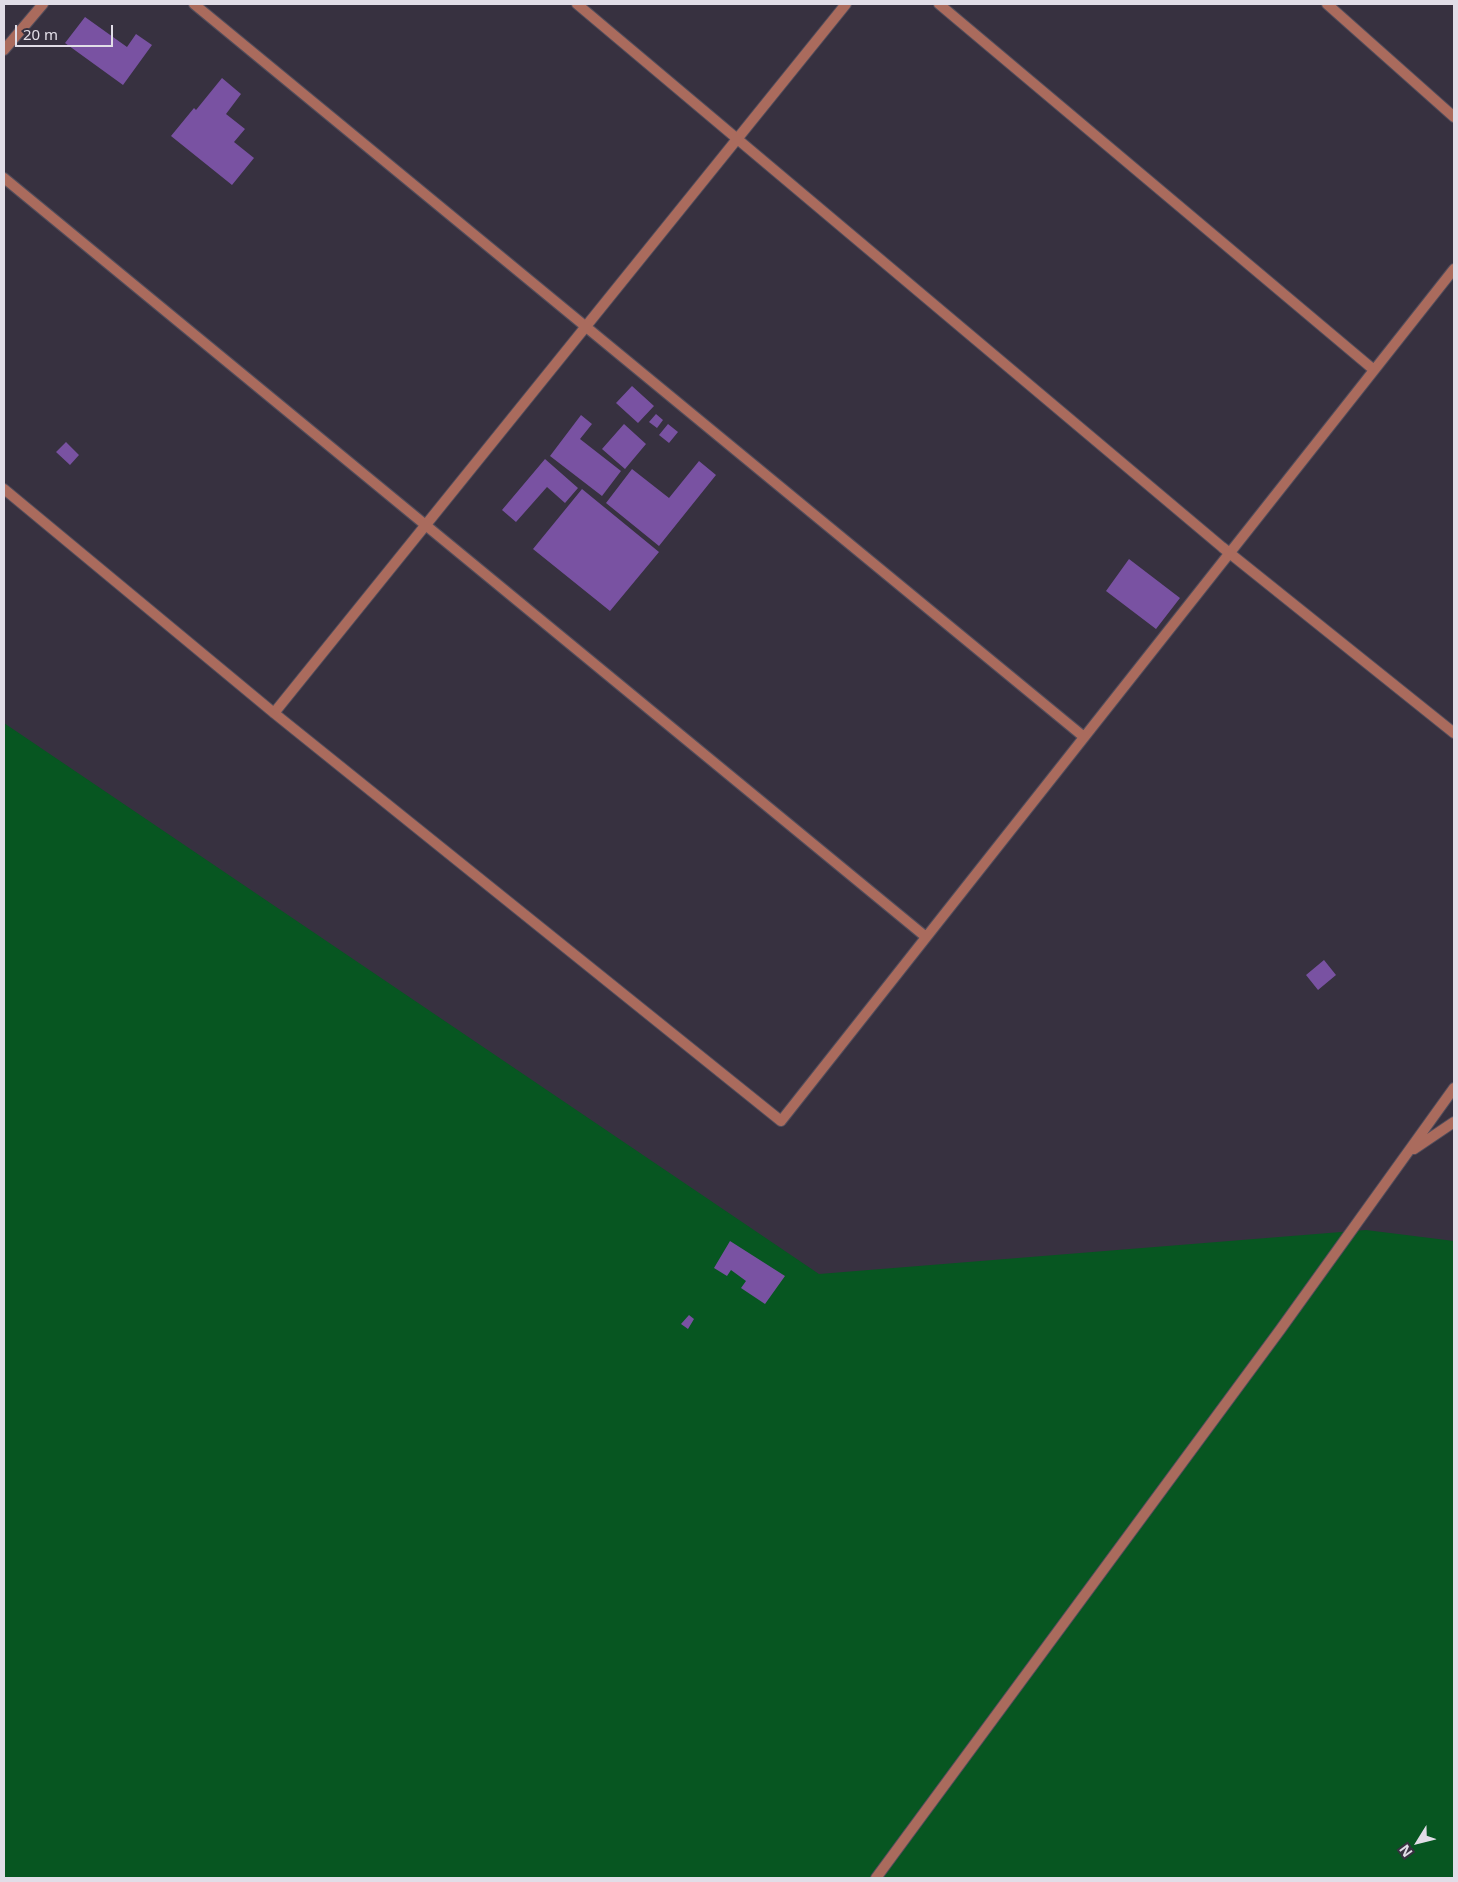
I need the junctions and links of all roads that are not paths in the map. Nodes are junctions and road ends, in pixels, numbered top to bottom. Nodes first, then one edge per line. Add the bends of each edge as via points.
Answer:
1 (44, 4) edge
2 (194, 4) edge
3 (577, 4) edge
4 (846, 4) edge
5 (939, 4) edge
6 (1327, 4) edge
7 (4, 50) edge
8 (1454, 117) edge
9 (737, 139) junction
10 (4, 178) edge
11 (1454, 269) edge
12 (586, 327) junction
13 (1374, 370) junction
14 (4, 489) edge
15 (426, 525) junction
16 (1230, 553) junction
17 (274, 713) junction
18 (1454, 733) edge
19 (1084, 737) junction
20 (926, 937) junction
21 (1454, 1088) edge
22 (1454, 1122) edge
23 (1408, 1154) junction
24 (876, 1878) edge

1 - 7 street
2 - 12 street
3 - 9 street
4 - 9 street
5 - 13 street
6 - 8 street
9 - 12 street
9 - 16 street
10 - 15 street
11 - 13 street
12 - 15 street
12 - 19 street
13 - 16 street
14 - 17 street
15 - 17 street
15 - 20 street
16 - 18 street
16 - 19 street
17 - 20 street via 781,1121
19 - 20 street
21 - 23 street
22 - 23 street
23 - 24 street

